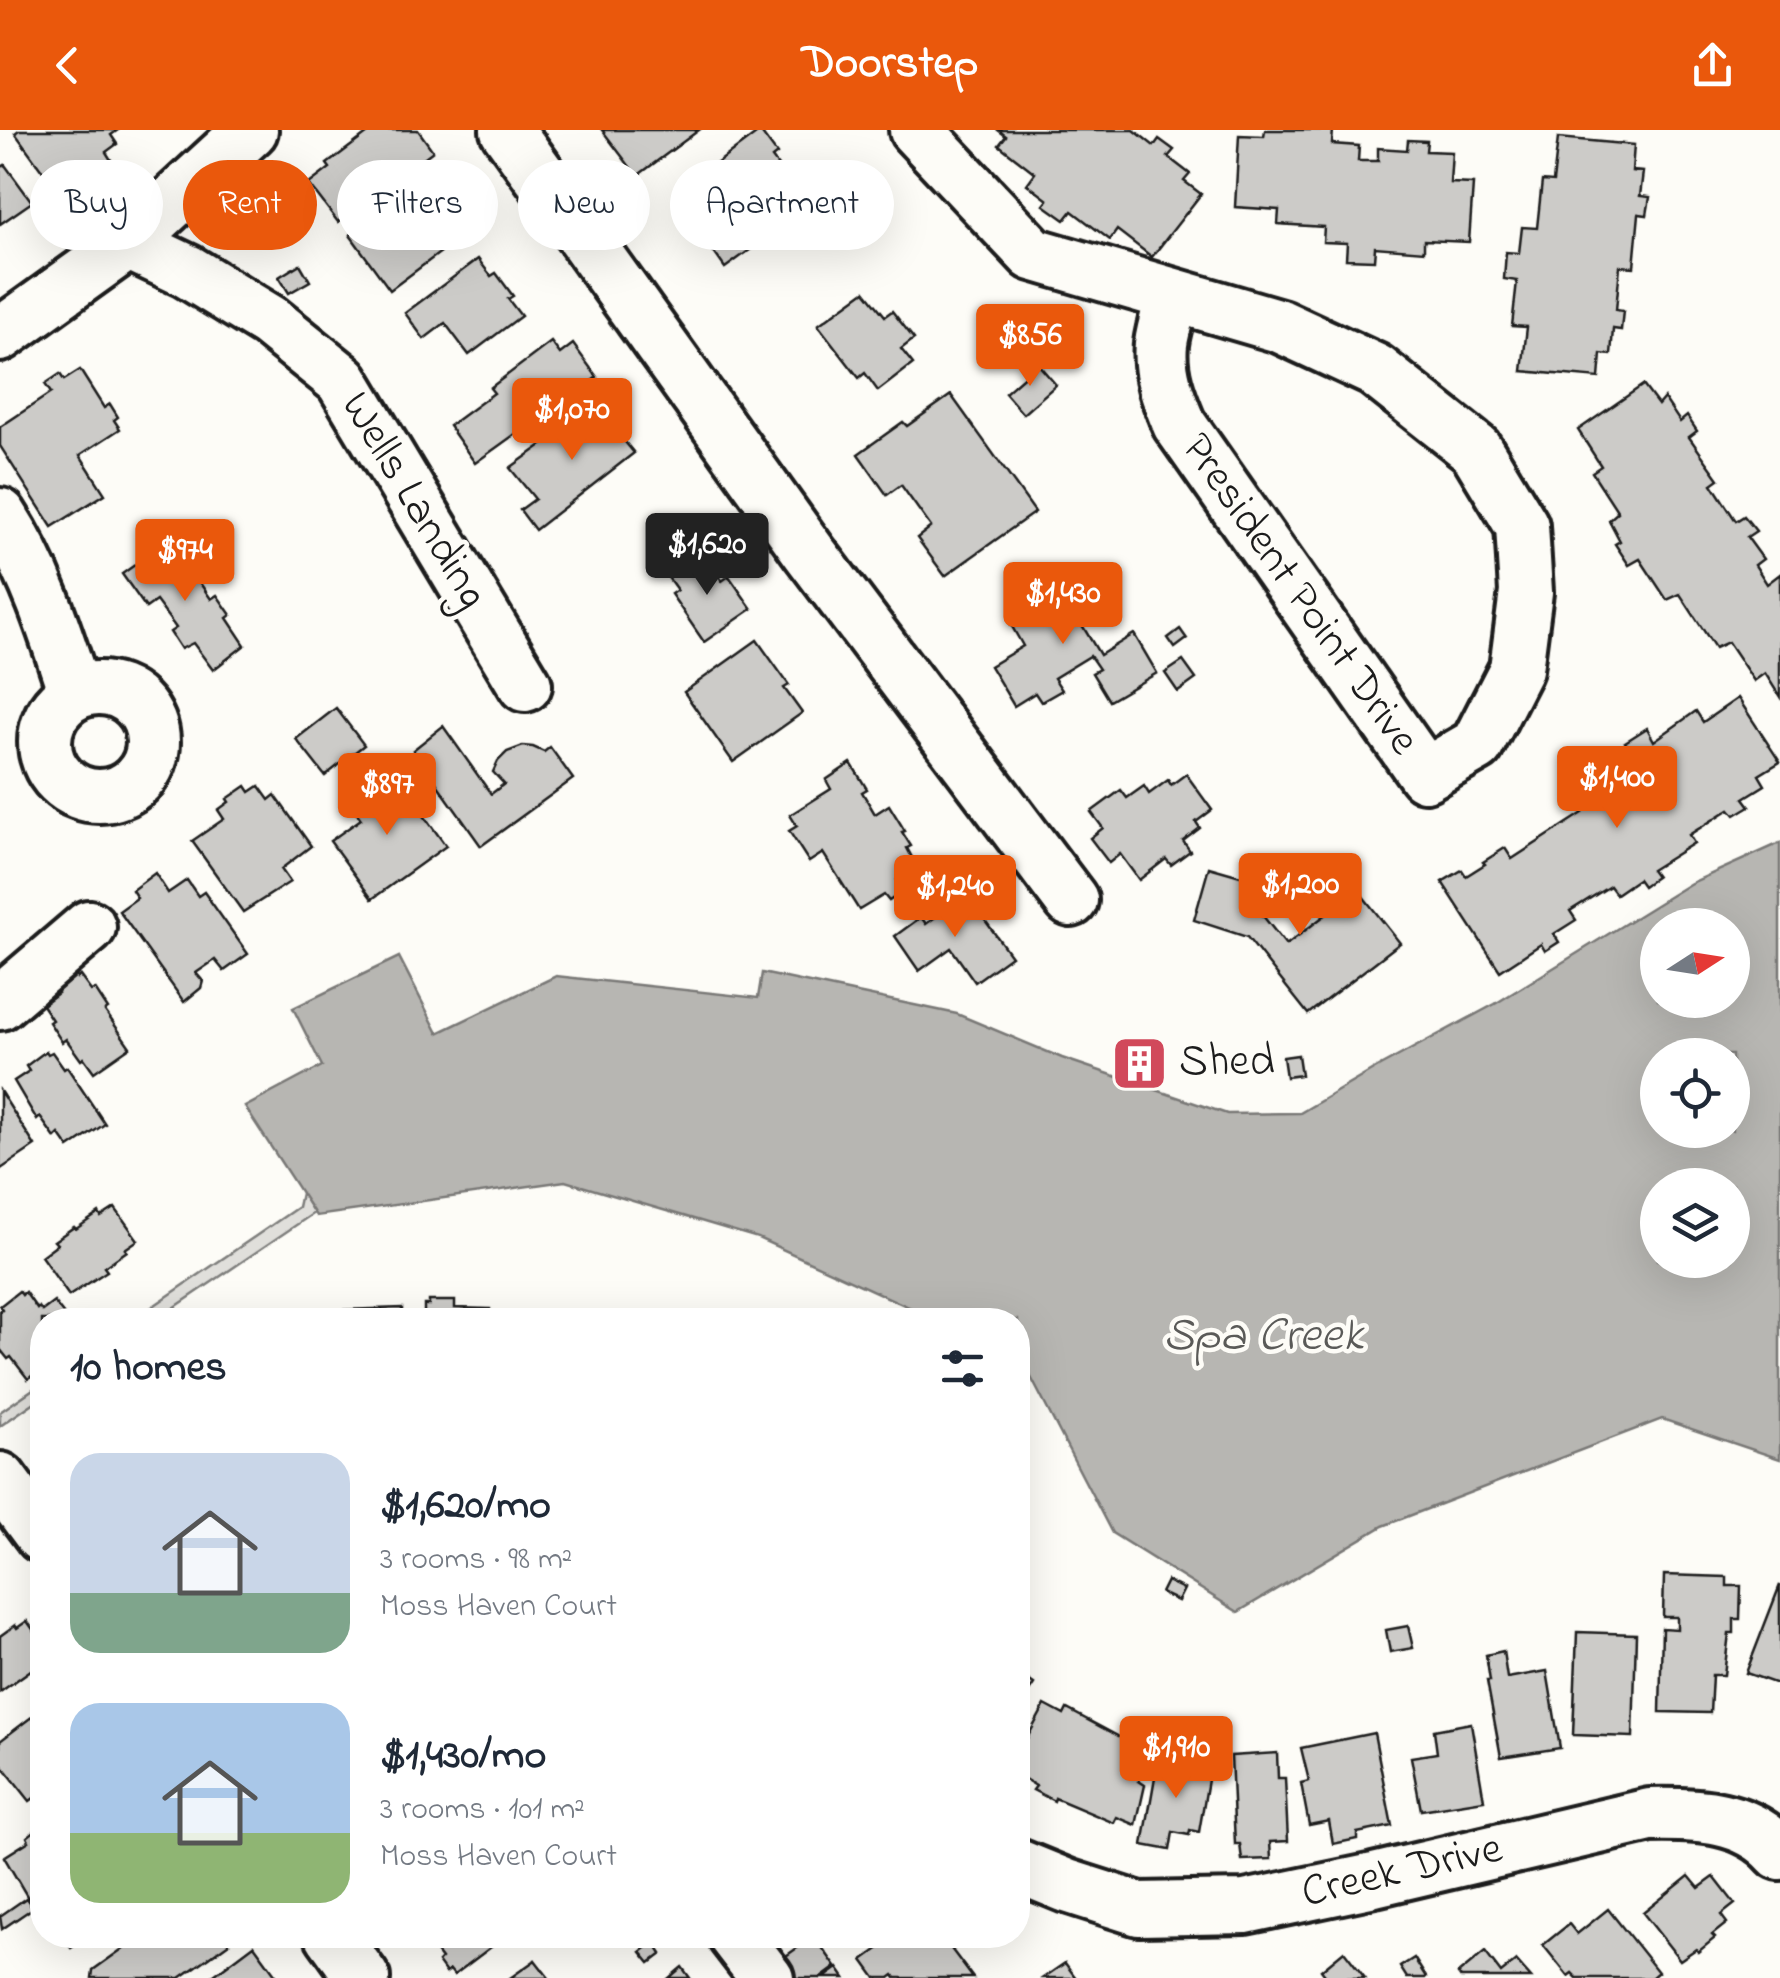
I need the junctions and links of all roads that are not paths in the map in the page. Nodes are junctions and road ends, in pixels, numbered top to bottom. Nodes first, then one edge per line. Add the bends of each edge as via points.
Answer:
1 (507, 130) edge
2 (916, 130) edge
3 (228, 138) edge
4 (163, 206) edge
5 (117, 250) edge
6 (144, 250) edge
7 (1173, 295) junction
8 (0, 336) edge
9 (0, 515) edge
10 (524, 685) dead end
11 (75, 693) dead end
12 (1071, 900) dead end
13 (89, 927) dead end
14 (0, 1002) edge
15 (1780, 1853) edge
16 (1030, 1871) edge
17 (341, 1948) edge
18 (744, 1948) edge
19 (363, 1978) edge
20 (767, 1978) edge

1 - 12 street via 809,552
2 - 7 street, President Point Drive via 1034,254
3 - 4 street
5 - 8 street
6 - 10 street, Wells Landing via 269,321 342,380
7 - 7 street, President Point Drive via 1280,326 1375,370 1476,450 1522,526 1526,592 1516,669 1477,744 1425,775 1179,424 1164,388 1161,345
9 - 11 street via 46,604
13 - 14 street
15 - 16 street, Creek Drive via 1732,1821 1650,1815 1244,1907 1139,1910
17 - 19 street
18 - 20 street

